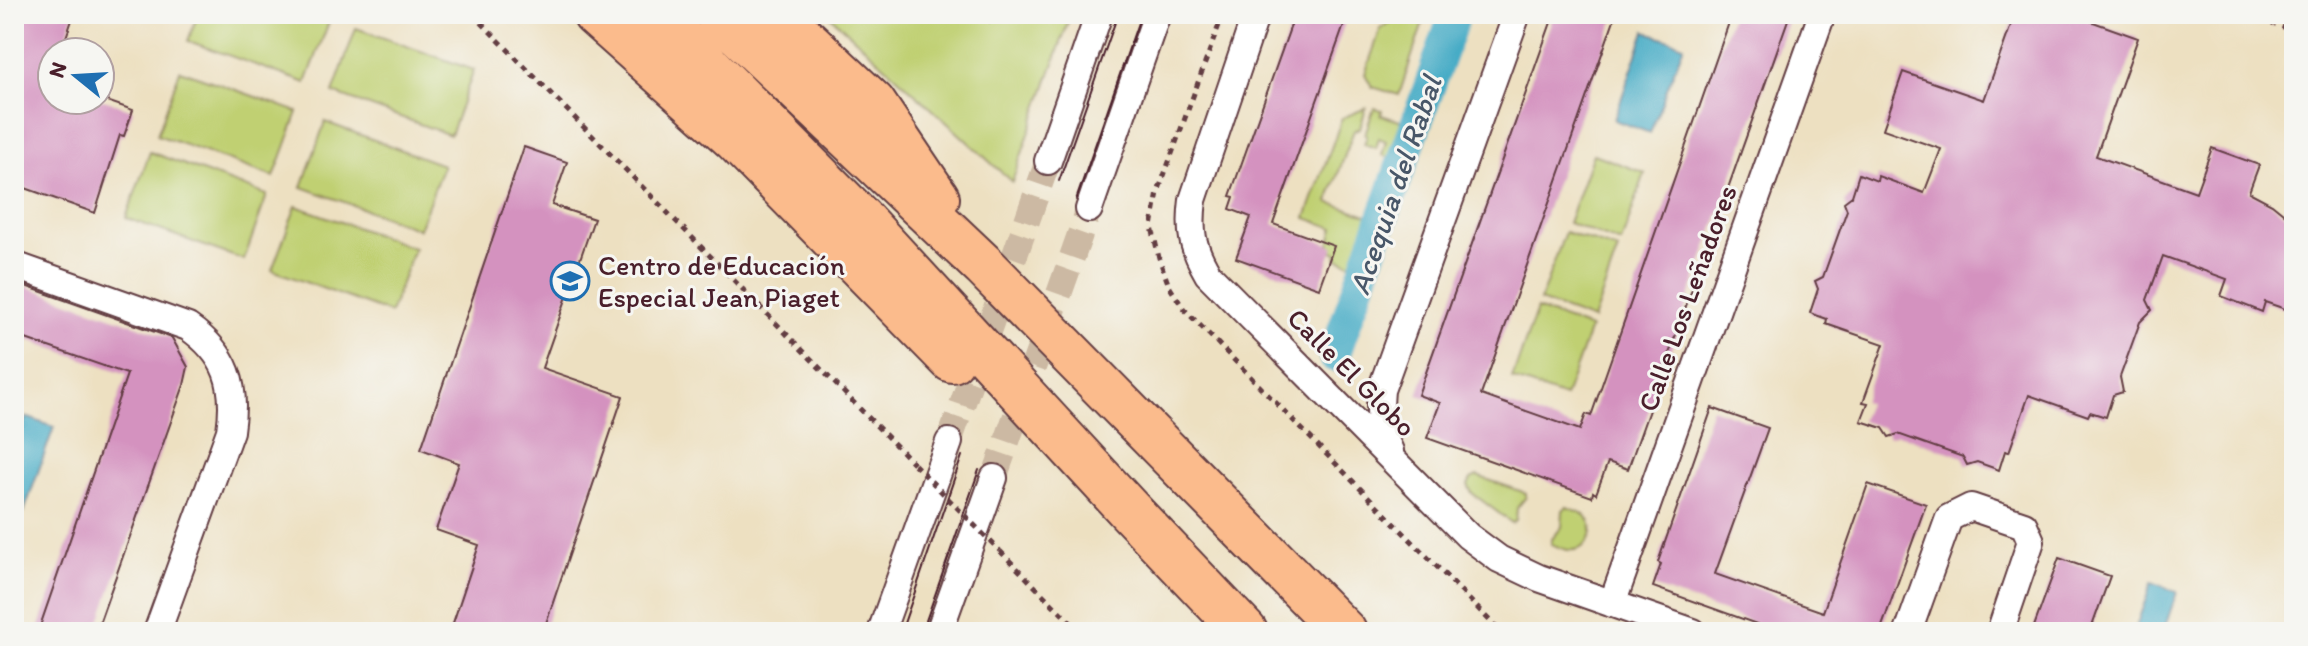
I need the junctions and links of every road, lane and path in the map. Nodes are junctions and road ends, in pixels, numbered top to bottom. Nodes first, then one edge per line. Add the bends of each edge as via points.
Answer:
1 (473, 14) edge
2 (595, 14) edge
3 (657, 14) edge
4 (718, 14) edge
5 (778, 14) edge
6 (965, 14) edge
7 (1008, 14) edge
8 (1099, 14) edge
9 (1157, 14) edge
10 (1256, 14) edge
11 (1517, 14) edge
12 (1822, 14) edge
13 (2248, 14) edge
14 (2294, 31) edge
15 (1048, 161) tunnel mouth
16 (1089, 209) tunnel mouth
17 (14, 265) edge
18 (984, 266) junction
19 (949, 442) tunnel mouth
20 (1396, 462) junction
21 (994, 478) tunnel mouth
22 (1129, 510) junction
23 (1612, 604) junction
24 (1078, 631) edge
25 (157, 632) edge
26 (881, 632) edge
27 (939, 632) edge
28 (1245, 632) edge
29 (1344, 632) edge
30 (1693, 632) edge
31 (1908, 632) edge
32 (2000, 632) edge

1 - 24 path, bridge
2 - 22 highway via 735,139 1053,464
3 - 22 highway via 860,218
4 - 18 highway
5 - 18 highway via 873,103
6 - 7 path via 991,21
8 - 15 street
9 - 16 street
10 - 20 street, Calle El Globo via 1193,200 1192,239 1208,274
11 - 20 street via 1381,390 1383,438
12 - 23 street, Calle Los Leñadores
13 - 14 path
17 - 25 street via 188,327 204,338 225,367 234,407 230,431
18 - 29 highway
19 - 26 street
20 - 23 street, Calle El Globo via 1468,536 1499,559
21 - 27 street
22 - 28 highway
23 - 30 street, Calle El Globo
31 - 32 street via 1949,518 1971,507 2024,525 2031,541

